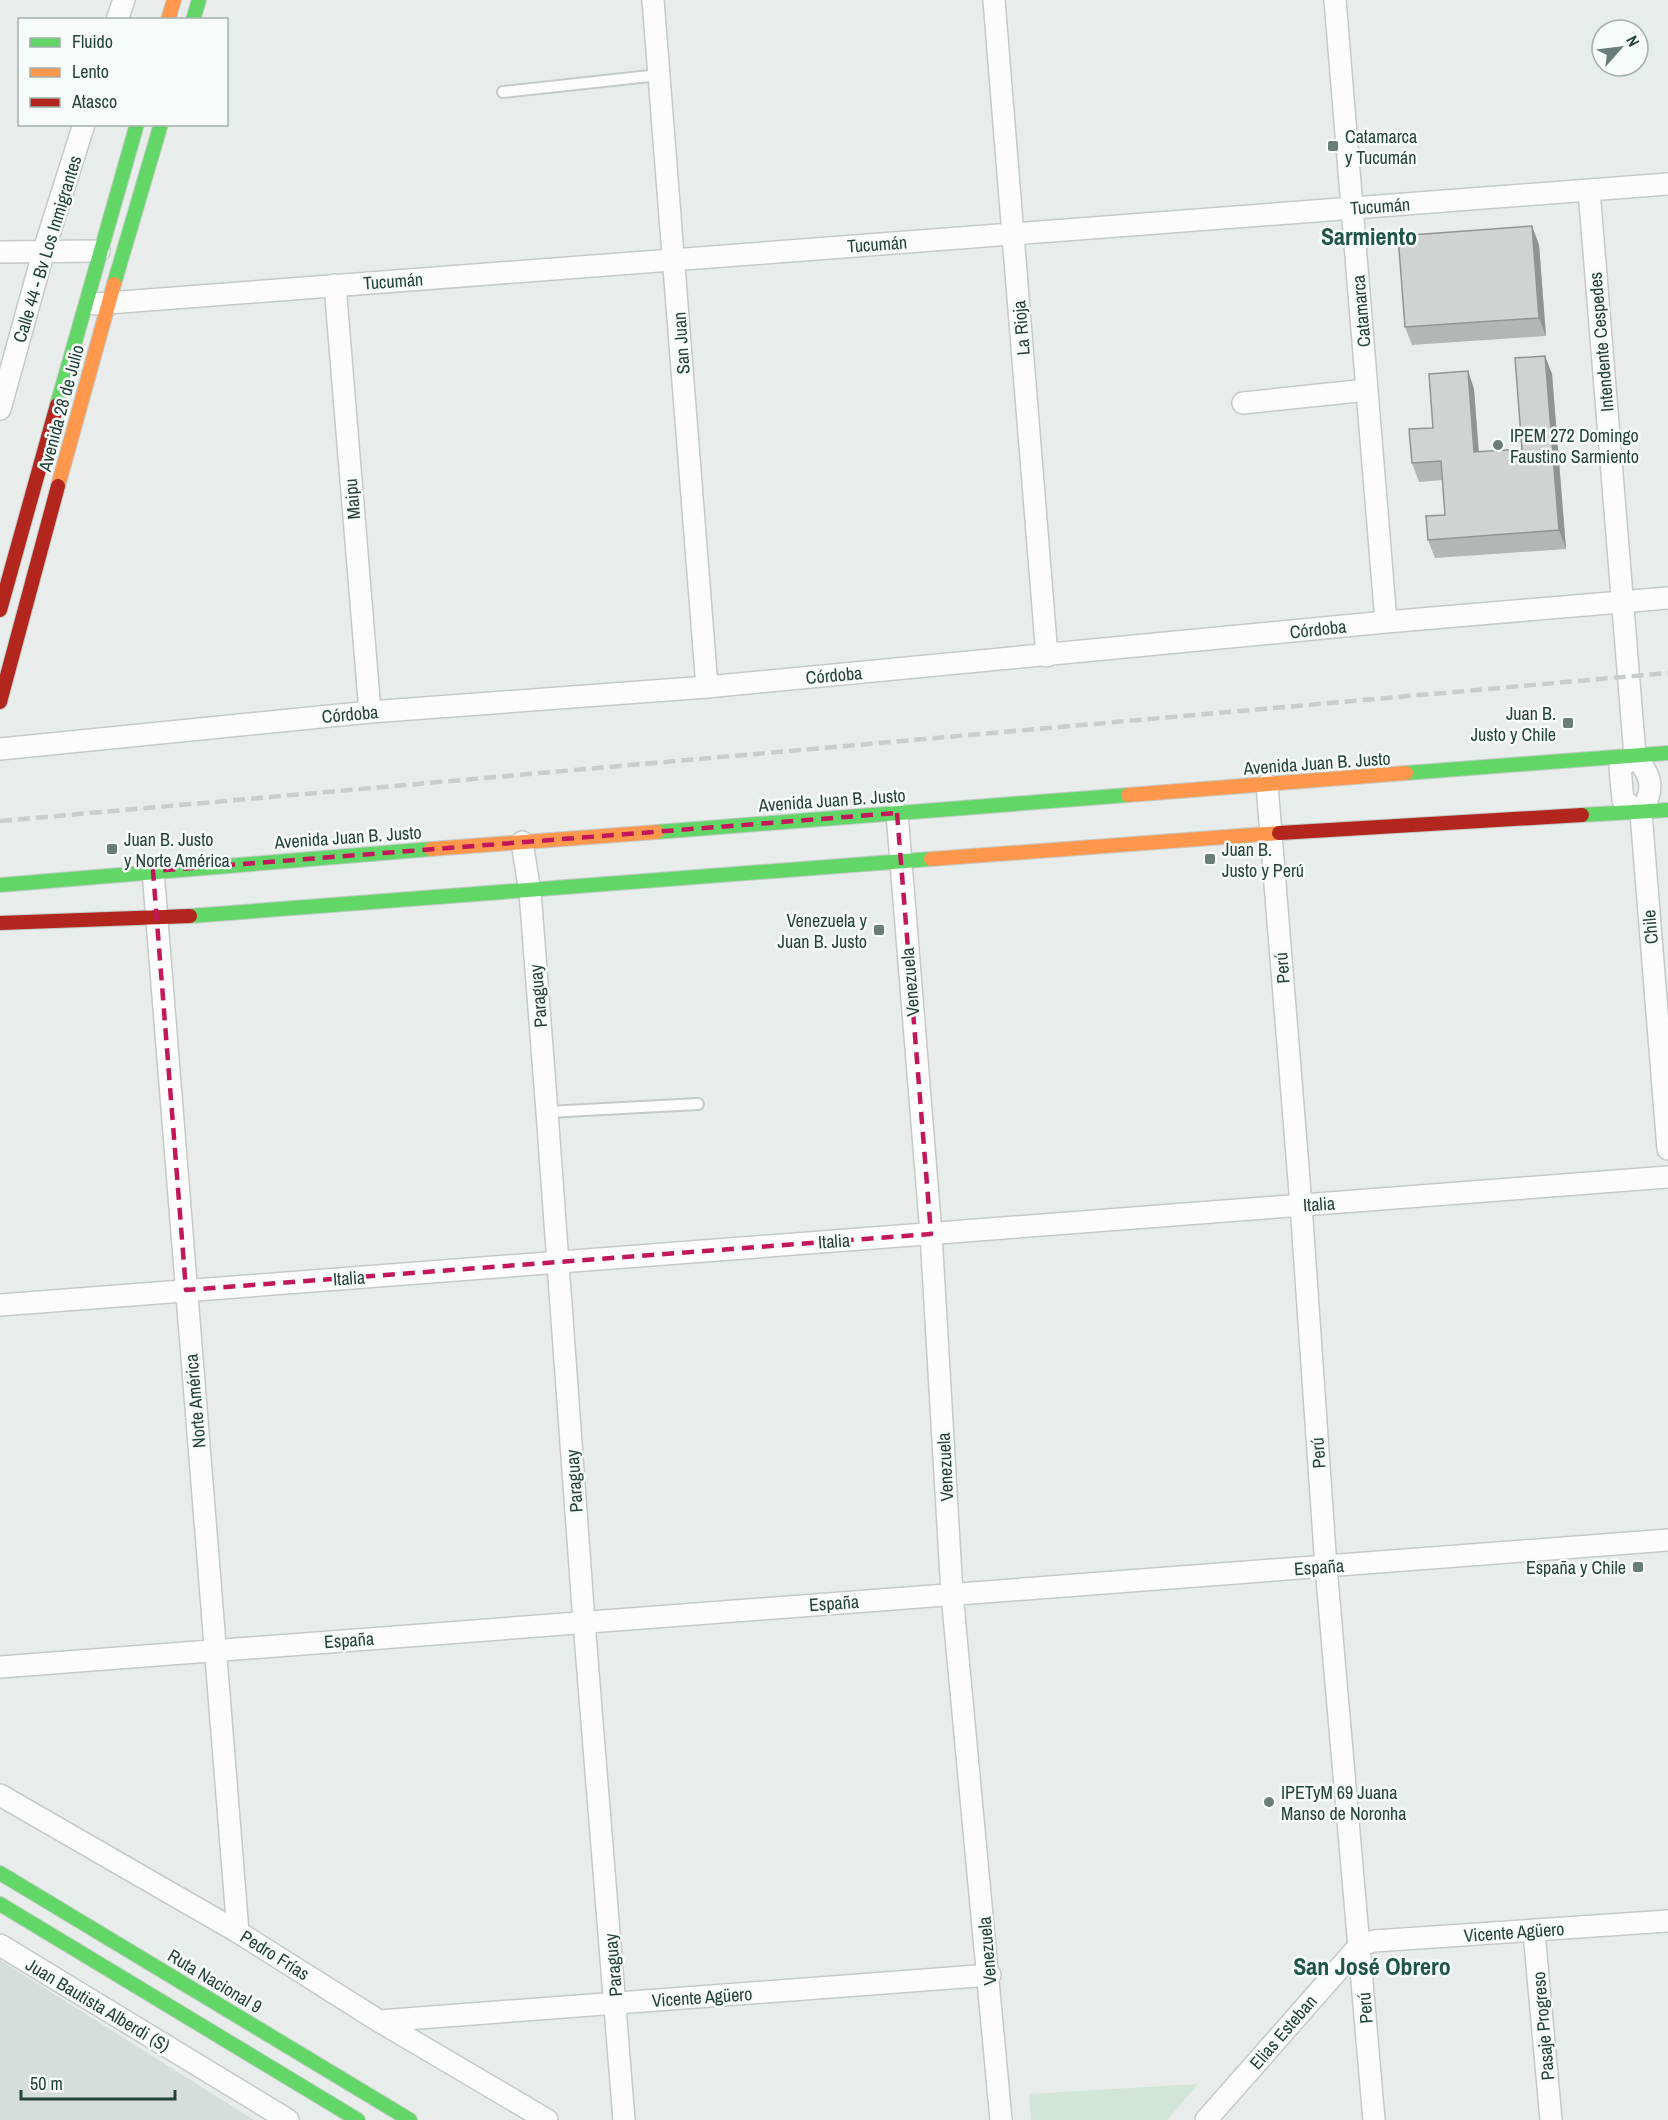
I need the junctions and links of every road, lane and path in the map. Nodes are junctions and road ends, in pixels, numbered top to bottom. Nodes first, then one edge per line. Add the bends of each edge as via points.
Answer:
1 (124, 0) edge
2 (174, 0) edge
3 (199, 0) edge
4 (653, 0) edge
5 (994, 0) edge
6 (1335, 0) edge
7 (118, 18) edge
8 (169, 18) edge
9 (194, 18) edge
10 (659, 75) junction
11 (503, 92) dead end
12 (83, 126) edge
13 (136, 126) edge
14 (160, 126) edge
15 (1668, 184) edge
16 (1589, 190) junction
17 (1352, 208) junction
18 (1014, 234) junction
19 (44, 250) junction
20 (99, 251) junction
21 (0, 252) edge
22 (674, 260) junction
23 (335, 285) junction
24 (108, 303) junction
25 (86, 304) junction
26 (1367, 390) junction
27 (1243, 403) dead end
28 (0, 409) edge
29 (1668, 598) edge
30 (1622, 602) junction
31 (0, 610) edge
32 (1386, 622) junction
33 (1047, 656) junction
34 (707, 687) junction
35 (0, 702) edge
36 (370, 712) junction
37 (0, 749) edge
38 (1668, 753) edge
39 (1635, 756) junction
40 (1267, 785) junction
41 (1668, 810) edge
42 (897, 813) junction
43 (1641, 813) junction
44 (1271, 833) junction
45 (522, 842) junction
46 (901, 861) junction
47 (153, 870) junction
48 (0, 885) edge
49 (530, 892) junction
50 (158, 919) junction
51 (0, 922) edge
52 (698, 1104) dead end
53 (547, 1112) junction
54 (1668, 1149) edge
55 (1668, 1177) edge
56 (1301, 1205) junction
57 (931, 1234) junction
58 (559, 1262) junction
59 (186, 1290) junction
60 (0, 1305) edge
61 (1668, 1540) edge
62 (1326, 1567) junction
63 (952, 1594) junction
64 (584, 1622) junction
65 (215, 1651) junction
66 (0, 1667) edge
67 (0, 1795) edge
68 (0, 1874) edge
69 (0, 1904) edge
70 (1668, 1922) edge
71 (238, 1932) junction
72 (1534, 1932) junction
73 (0, 1945) edge
74 (1360, 1945) junction
75 (990, 1975) junction
76 (616, 2004) junction
77 (379, 2021) junction
78 (288, 2120) edge
79 (358, 2120) edge
80 (410, 2120) edge
81 (547, 2120) edge
82 (624, 2120) edge
83 (1001, 2120) edge
84 (1206, 2120) edge
85 (1374, 2120) edge
86 (1551, 2120) edge

1 - 7 street
2 - 8 main road
3 - 9 main road
4 - 10 street, San Juan
5 - 18 street, La Rioja
6 - 17 street, Catamarca
10 - 11 lane
10 - 22 street, San Juan
12 - 19 street, Calle 44 - Bv Los Inmigrantes
13 - 20 main road, Avenida 28 de Julio
14 - 24 main road, Avenida 28 de Julio
15 - 16 street, Tucumán
16 - 17 street, Tucumán
16 - 30 street, Intendente Cespedes
17 - 18 street, Tucumán
17 - 26 street, Catamarca
18 - 22 street, Tucumán
18 - 33 street, La Rioja
19 - 20 street
19 - 21 street
19 - 28 street, Calle 44 - Bv Los Inmigrantes
20 - 25 main road, Avenida 28 de Julio
22 - 23 street, Tucumán
22 - 34 street, San Juan
23 - 24 street, Tucumán
23 - 36 street, Maipu
24 - 25 street, Tucumán
24 - 35 main road, Avenida 28 de Julio
25 - 31 main road, Avenida 28 de Julio
26 - 27 street
26 - 32 street, Catamarca
29 - 30 street, Córdoba
30 - 32 street, Córdoba
30 - 39 street, Chile
32 - 33 street, Córdoba
33 - 34 street, Córdoba
34 - 36 street, Córdoba
36 - 37 street, Córdoba
38 - 39 main road, Avenida Juan B. Justo
39 - 40 main road, Avenida Juan B. Justo
39 - 43 street, Chile via 1648,771 1649,798
40 - 42 main road, Avenida Juan B. Justo
40 - 44 street, Perú
41 - 43 main road
42 - 45 main road, Avenida Juan B. Justo
42 - 46 street, Venezuela
43 - 44 main road
43 - 54 street, Chile
44 - 46 main road
44 - 56 street, Perú
45 - 47 main road, Avenida Juan B. Justo
45 - 49 street, Paraguay
46 - 49 main road
46 - 57 street, Venezuela
47 - 48 main road, Avenida Juan B. Justo
47 - 50 street, Norte América
49 - 50 main road
49 - 53 street, Paraguay
50 - 51 main road
50 - 59 street, Norte América
52 - 53 lane
53 - 58 street, Paraguay
55 - 56 street, Italia
56 - 57 street, Italia
56 - 62 street, Perú
57 - 58 street, Italia
57 - 63 street, Venezuela
58 - 59 street, Italia
58 - 64 street, Paraguay
59 - 60 street, Italia
59 - 65 street, Norte América
61 - 62 street, España
62 - 63 street, España
62 - 74 street, Perú
63 - 64 street, España
63 - 75 street, Venezuela
64 - 65 street, España
64 - 76 street, Paraguay
65 - 66 street, España
65 - 71 street, Norte América
67 - 71 street, Pedro Frías
68 - 80 main road, Ruta Nacional 9
69 - 79 main road
70 - 72 street, Vicente Agüero
71 - 77 street, Pedro Frías
72 - 74 street, Vicente Agüero
72 - 86 street, Pasaje Progreso
73 - 78 street, Juan Bautista Alberdi (S)
74 - 84 street, Elias Esteban
74 - 85 street, Perú
75 - 76 street, Vicente Agüero
75 - 83 street, Venezuela
76 - 77 street, Vicente Agüero
76 - 82 street, Paraguay
77 - 81 street, Pedro Frías

